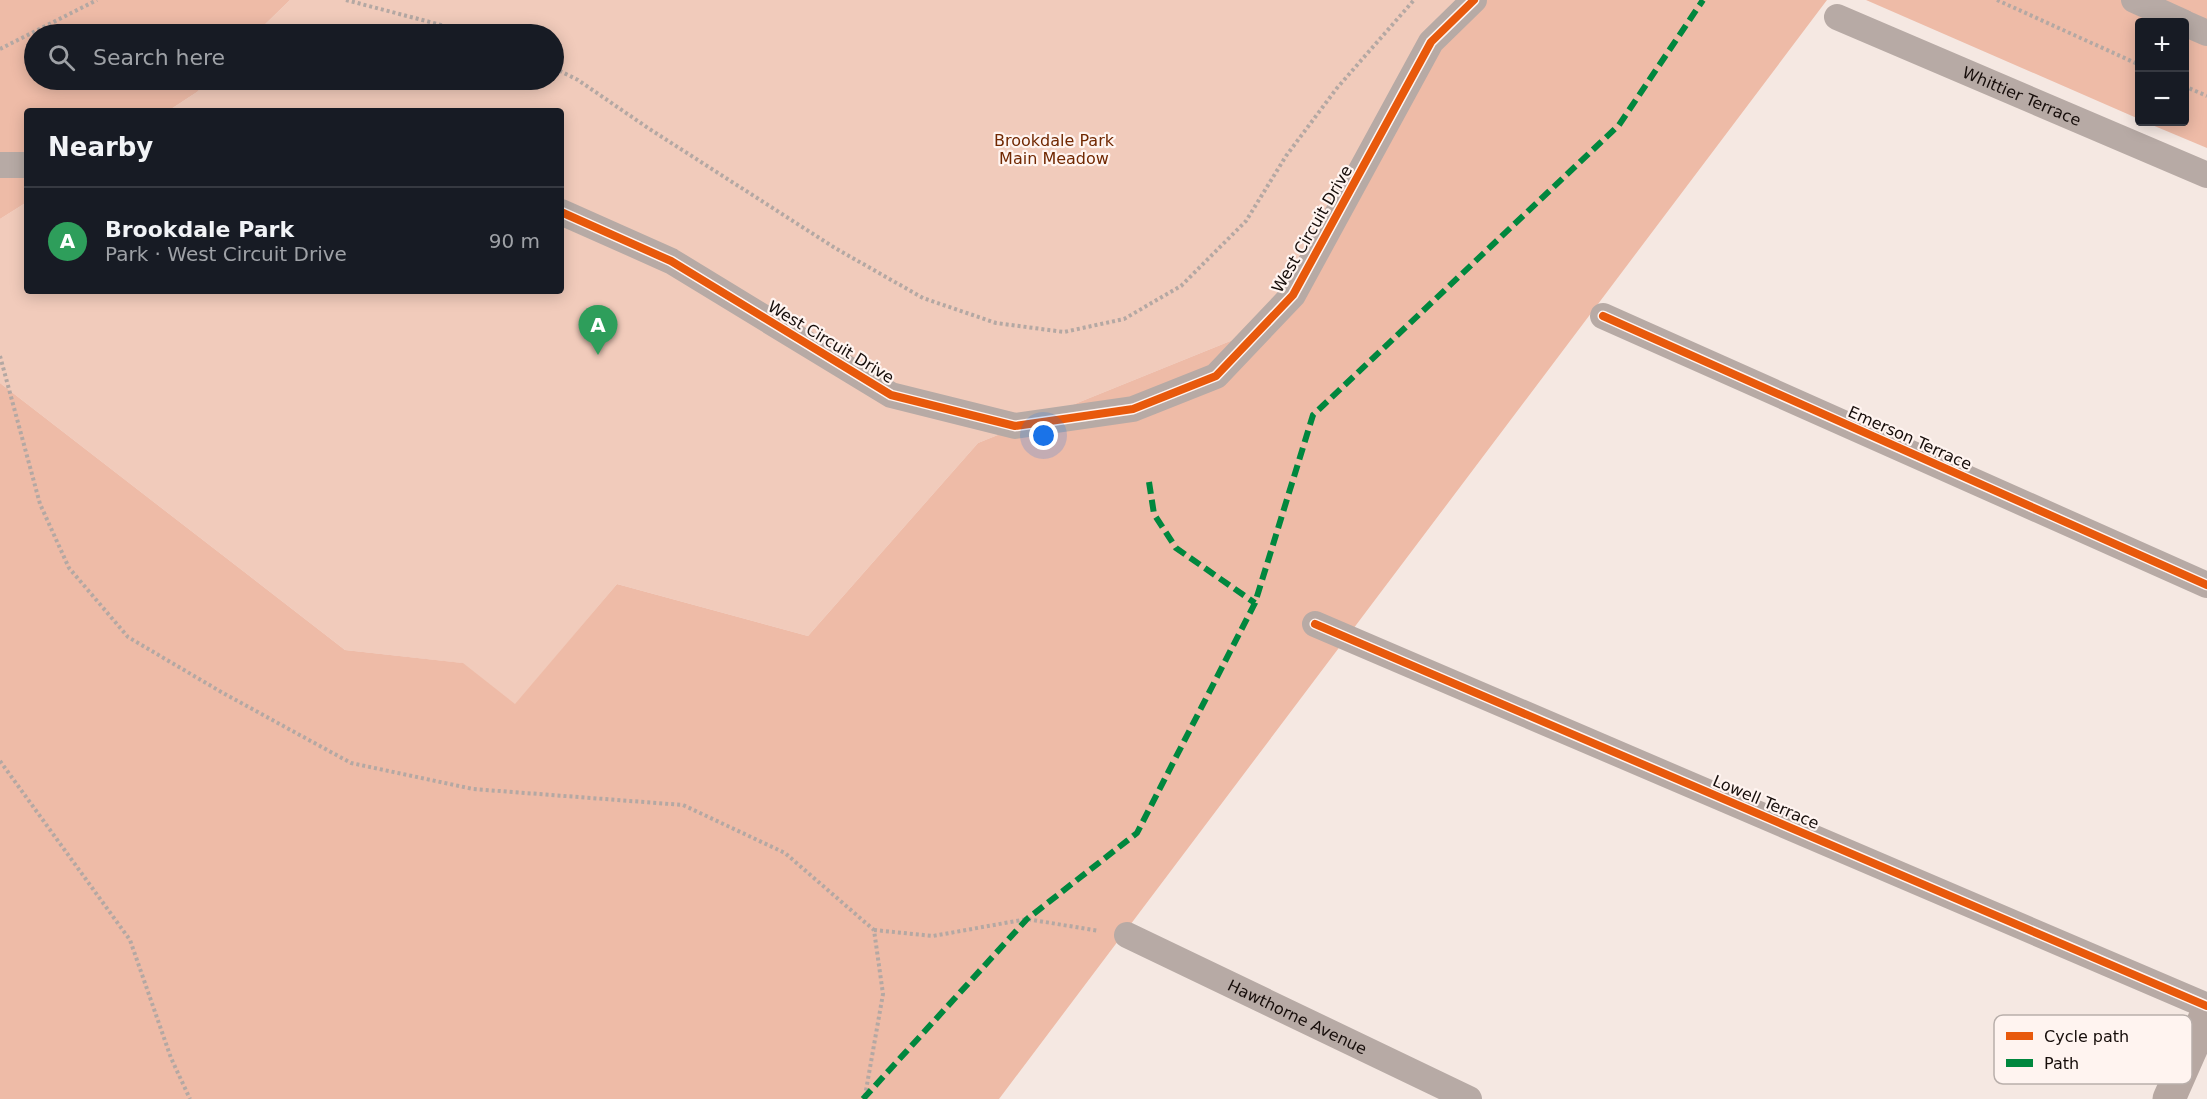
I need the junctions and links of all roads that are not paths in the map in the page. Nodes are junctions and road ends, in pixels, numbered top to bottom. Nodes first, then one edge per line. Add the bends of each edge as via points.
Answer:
1 (1474, 0) edge
2 (2134, 0) edge
3 (1837, 17) dead end
4 (2173, 18) edge
5 (2189, 25) edge
6 (2207, 33) edge
7 (0, 165) edge
8 (24, 165) edge
9 (2207, 175) edge
10 (564, 213) edge
11 (1603, 316) dead end
12 (2207, 585) edge
13 (1315, 624) dead end
14 (1127, 935) road end
15 (2207, 1005) edge
16 (2207, 1013) edge
17 (2192, 1047) edge
18 (2176, 1084) edge
19 (1469, 1099) edge
20 (2169, 1099) edge

1 - 10 street, West Circuit Drive via 1431,42 1293,296 1216,376 1133,409 1015,426 891,395 671,261
2 - 4 street
3 - 9 street, Whittier Terrace
5 - 6 street
7 - 8 street
11 - 12 street, Emerson Terrace
13 - 15 street, Lowell Terrace
14 - 19 street, Hawthorne Avenue
16 - 17 main road
18 - 20 main road

